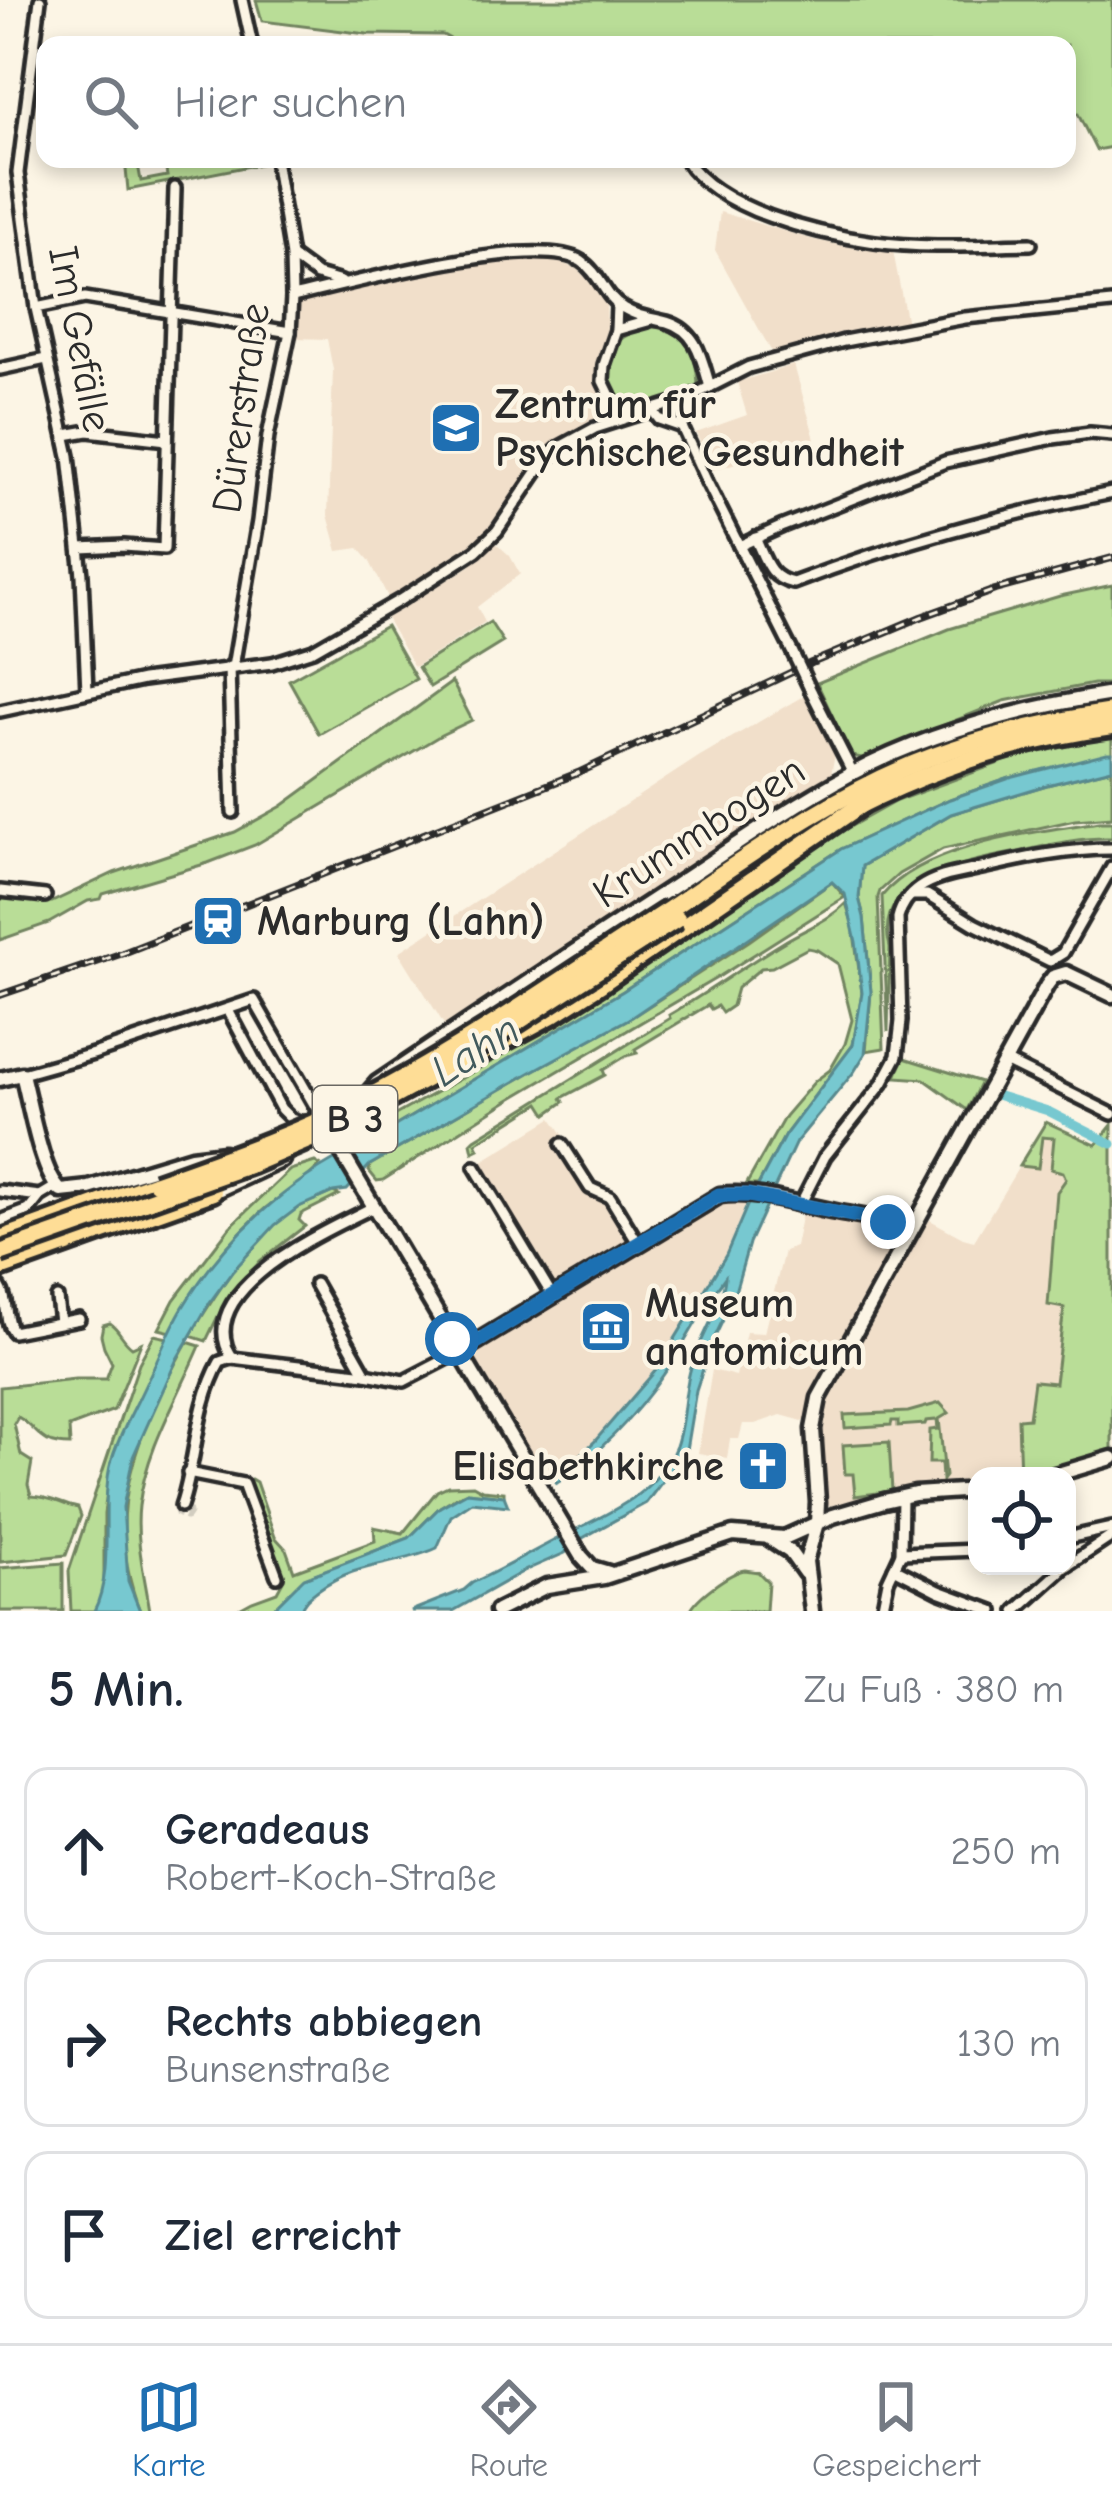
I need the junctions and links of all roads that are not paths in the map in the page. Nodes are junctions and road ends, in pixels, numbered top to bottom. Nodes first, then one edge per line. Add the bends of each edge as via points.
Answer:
1 (40, 0) edge
2 (242, 0) edge
3 (250, 36) edge
4 (276, 168) edge
5 (693, 168) edge
6 (175, 188) dead end
7 (1031, 244) dead end
8 (291, 256) junction
9 (346, 284) junction
10 (292, 297) junction
11 (1112, 303) edge
12 (616, 305) junction
13 (36, 308) junction
14 (172, 311) junction
15 (654, 320) junction
16 (616, 330) junction
17 (290, 332) junction
18 (46, 359) junction
19 (0, 369) edge
20 (710, 387) junction
21 (688, 398) junction
22 (653, 411) junction
23 (621, 418) junction
24 (682, 427) junction
25 (65, 435) junction
26 (1112, 435) edge
27 (167, 440) junction
28 (1112, 493) edge
29 (755, 538) junction
30 (740, 546) junction
31 (80, 548) junction
32 (231, 667) junction
33 (87, 692) junction
34 (1112, 694) edge
35 (0, 711) edge
36 (1112, 712) edge
37 (1112, 727) edge
38 (853, 773) junction
39 (233, 812) dead end
40 (1108, 849) edge
41 (1112, 867) edge
42 (940, 878) junction
43 (0, 891) edge
44 (911, 895) junction
45 (45, 896) dead end
46 (938, 902) junction
47 (677, 918) junction
48 (1055, 967) junction
49 (1112, 995) edge
50 (228, 1010) junction
51 (1005, 1060) junction
52 (401, 1066) junction
53 (22, 1074) junction
54 (0, 1079) edge
55 (308, 1095) junction
56 (374, 1105) junction
57 (281, 1109) junction
58 (1112, 1114) edge
59 (303, 1124) junction
60 (331, 1133) junction
61 (562, 1144) dead end
62 (159, 1167) junction
63 (475, 1167) dead end
64 (55, 1187) junction
65 (0, 1191) edge
66 (213, 1192) junction
67 (40, 1196) junction
68 (373, 1203) junction
69 (800, 1204) junction
70 (0, 1221) edge
71 (911, 1231) junction
72 (0, 1239) edge
73 (638, 1243) junction
74 (0, 1253) edge
75 (0, 1268) edge
76 (314, 1284) dead end
77 (0, 1287) edge
78 (552, 1295) junction
79 (57, 1298) dead end
80 (79, 1319) dead end
81 (60, 1322) junction
82 (460, 1352) junction
83 (232, 1358) junction
84 (366, 1374) junction
85 (1112, 1458) edge
86 (1076, 1469) edge
87 (187, 1477) junction
88 (173, 1478) dead end
89 (968, 1491) edge
90 (902, 1497) junction
91 (184, 1503) dead end
92 (817, 1522) junction
93 (1112, 1532) edge
94 (767, 1537) junction
95 (1076, 1537) edge
96 (968, 1550) edge
97 (901, 1553) junction
98 (1076, 1559) edge
99 (584, 1560) junction
100 (894, 1568) junction
101 (609, 1573) junction
102 (806, 1574) junction
103 (1057, 1575) edge
104 (277, 1576) dead end
105 (576, 1580) junction
106 (813, 1608) edge
107 (497, 1611) edge
108 (882, 1611) edge
109 (993, 1611) edge
110 (1016, 1611) edge

1 - 13 street, Im Gefälle via 18,173
2 - 3 street
4 - 8 street, Dürerstraße
5 - 7 street via 727,198 826,231 890,243
6 - 14 street
8 - 9 street
8 - 10 street, Dürerstraße
9 - 10 street
9 - 12 street via 531,250 574,258
10 - 17 street, Dürerstraße
11 - 20 street via 844,341 749,367
12 - 15 street
12 - 16 street
13 - 14 street via 85,298
13 - 18 street, Im Gefälle
14 - 17 street
14 - 27 street
15 - 16 street
15 - 20 street via 687,332
16 - 23 street via 603,381
17 - 32 street, Dürerstraße
18 - 19 street
18 - 25 street, Im Gefälle
20 - 21 street
21 - 22 street
21 - 24 street
22 - 23 street
22 - 24 street
23 - 32 street via 549,456 496,531 457,566 313,650
24 - 30 street
25 - 27 street
25 - 31 street, Im Gefälle
26 - 29 street via 1053,438 945,462
27 - 31 street via 164,549
28 - 29 street via 927,536 793,583 771,573
29 - 30 street
30 - 38 street, bridge
31 - 33 street, Im Gefälle
32 - 33 street
32 - 39 street, Dürerstraße
33 - 35 street
34 - 38 main road, Krummbogen via 972,724
36 - 47 highway, B 3 via 997,735 884,776 764,846
37 - 47 highway, B 3 via 1050,737 915,779
38 - 52 main road, Krummbogen
40 - 41 street
40 - 42 street
41 - 48 street
42 - 44 street
42 - 46 street
43 - 45 street
44 - 46 street
44 - 69 street via 898,918 897,1056
46 - 48 street
47 - 56 highway, B 3, bridge via 575,1001
47 - 72 highway, B 3, bridge via 370,1096 230,1157
47 - 74 highway, B 3, bridge via 365,1114 252,1164
48 - 49 main road
48 - 51 main road
50 - 53 street
50 - 55 street via 254,1000
50 - 57 street
51 - 58 street
51 - 71 main road
52 - 56 main road, Krummbogen
52 - 60 main road, Krummbogen
53 - 54 main road
53 - 64 main road
55 - 57 street via 303,1111
55 - 60 street
56 - 60 main road, Krummbogen
57 - 59 street
59 - 60 main road
59 - 62 main road
60 - 66 main road, bridge
60 - 68 main road
61 - 73 street
62 - 64 main road via 72,1192
62 - 66 main road
63 - 78 street
64 - 67 street
65 - 67 street
66 - 75 highway
67 - 70 street via 29,1210
68 - 82 main road
68 - 83 street via 258,1274 226,1315
69 - 71 main road
69 - 73 main road via 719,1195
71 - 92 main road via 816,1406
73 - 78 main road
76 - 84 street
77 - 81 street via 13,1332
78 - 82 main road
79 - 81 street
80 - 81 street
82 - 84 street via 408,1381
82 - 99 main road
83 - 84 street
83 - 87 street via 214,1373
85 - 86 main road
87 - 88 street
87 - 91 street
87 - 104 street via 243,1484
89 - 90 main road
90 - 92 main road
90 - 97 street
92 - 94 main road
92 - 102 main road
93 - 95 street
93 - 98 street
94 - 101 main road via 733,1534
94 - 102 main road
96 - 97 street
97 - 100 street
99 - 101 main road
99 - 105 main road
100 - 108 street
100 - 109 street
101 - 105 main road
102 - 106 main road
103 - 110 street
105 - 107 main road

